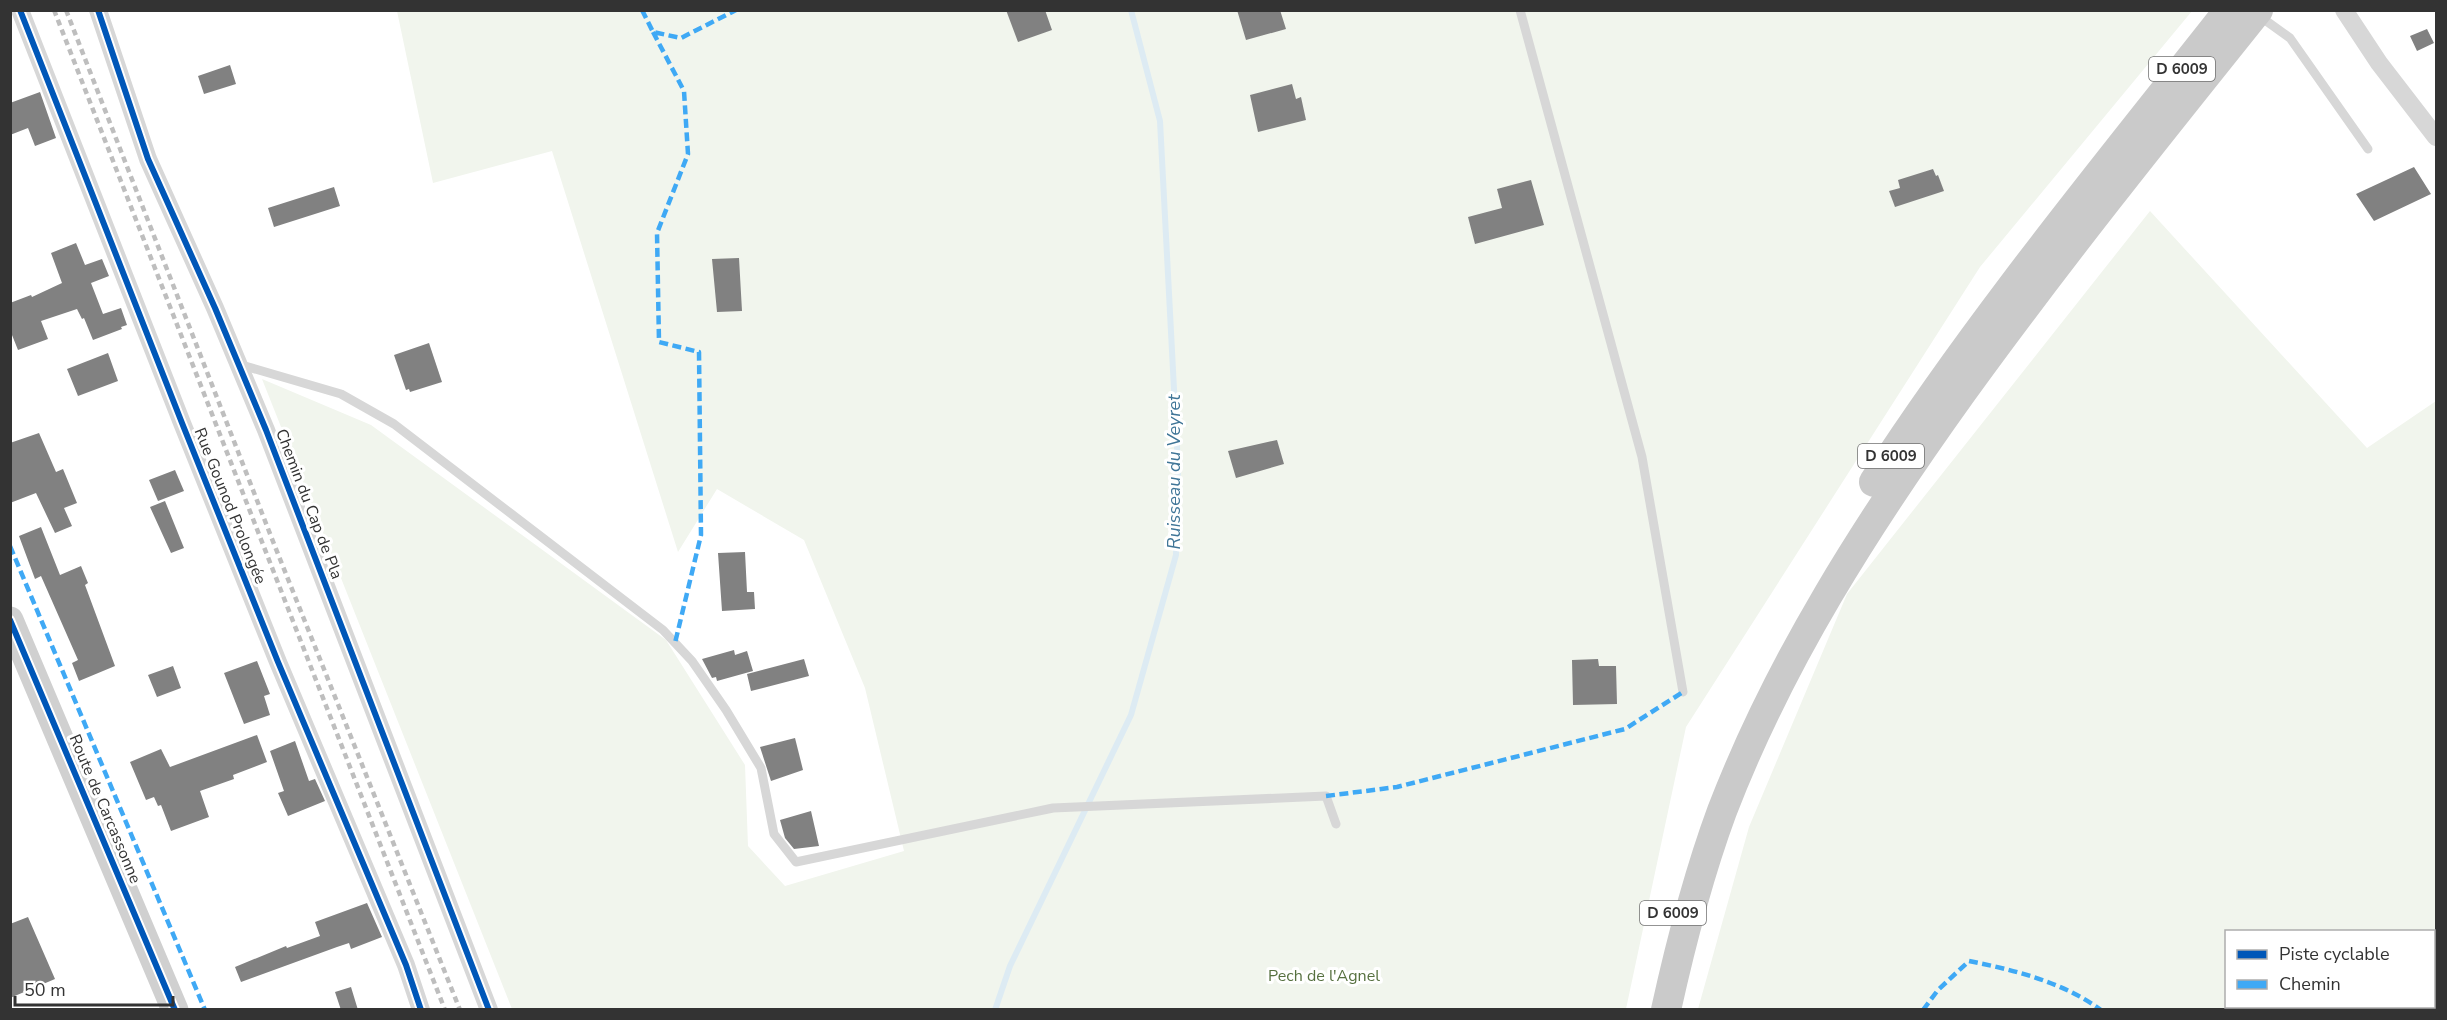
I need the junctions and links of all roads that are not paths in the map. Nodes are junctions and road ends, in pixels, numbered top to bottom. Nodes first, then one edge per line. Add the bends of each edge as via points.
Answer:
1 (20, 10) edge
2 (98, 10) edge
3 (1520, 10) edge
4 (2344, 10) edge
5 (2238, 18) edge
6 (2436, 137) edge
7 (2368, 149) dead end
8 (238, 364) junction
9 (10, 620) edge
10 (1683, 692) dead end
11 (1336, 824) dead end
12 (175, 1010) edge
13 (421, 1010) edge
14 (489, 1010) edge
15 (1648, 1010) edge
16 (1666, 1010) edge

1 - 13 street, Rue Gounod Prolongée via 182,423 406,965
2 - 8 street, Chemin du Cap de Pla via 148,159
3 - 10 lane via 1642,458
4 - 6 street
5 - 7 lane via 2290,38
5 - 15 main road, D 6009 via 2033,258 1913,422 1834,547 1774,657 1724,762 1683,877
5 - 16 main road, D 6009 via 2007,328 1874,519 1814,618 1722,810 1698,880
8 - 11 lane via 341,394 394,424 663,630 692,661 761,768 774,834 796,862 1053,808 1326,796
8 - 14 street, Chemin du Cap de Pla
9 - 12 main road, Route de Carcassonne

